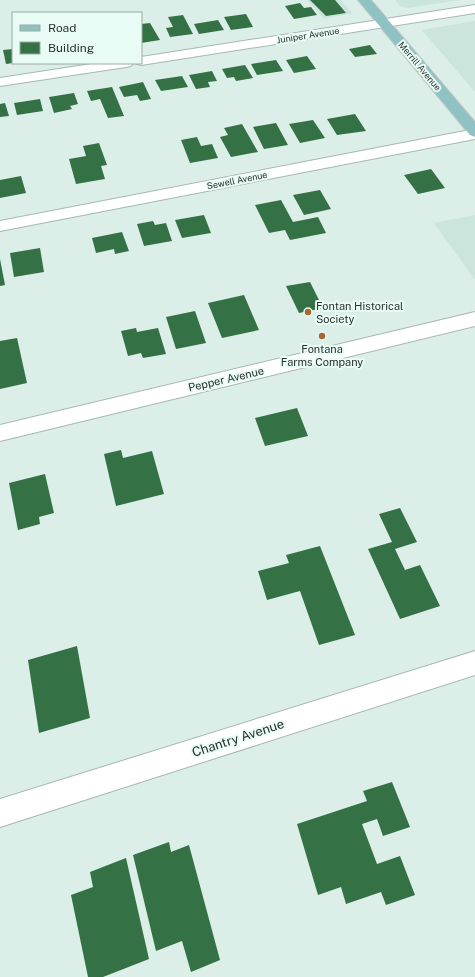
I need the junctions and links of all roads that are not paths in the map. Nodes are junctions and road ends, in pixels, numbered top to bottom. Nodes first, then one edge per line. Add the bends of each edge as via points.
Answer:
1 (364, 0) edge
2 (446, 0) edge
3 (475, 8) edge
4 (457, 11) junction
5 (383, 23) junction
6 (142, 61) edge
7 (119, 64) edge
8 (0, 82) edge
9 (475, 133) edge
10 (0, 226) edge
11 (475, 320) edge
12 (0, 433) edge
13 (475, 663) edge
14 (0, 813) edge

1 - 5 main road, Merrill Avenue
2 - 4 street
3 - 4 street, Juniper Avenue
4 - 5 street, Juniper Avenue
5 - 6 street, Juniper Avenue
5 - 9 main road, Merrill Avenue
7 - 8 street
9 - 10 street, Sewell Avenue
11 - 12 street, Pepper Avenue
13 - 14 street, Chantry Avenue

